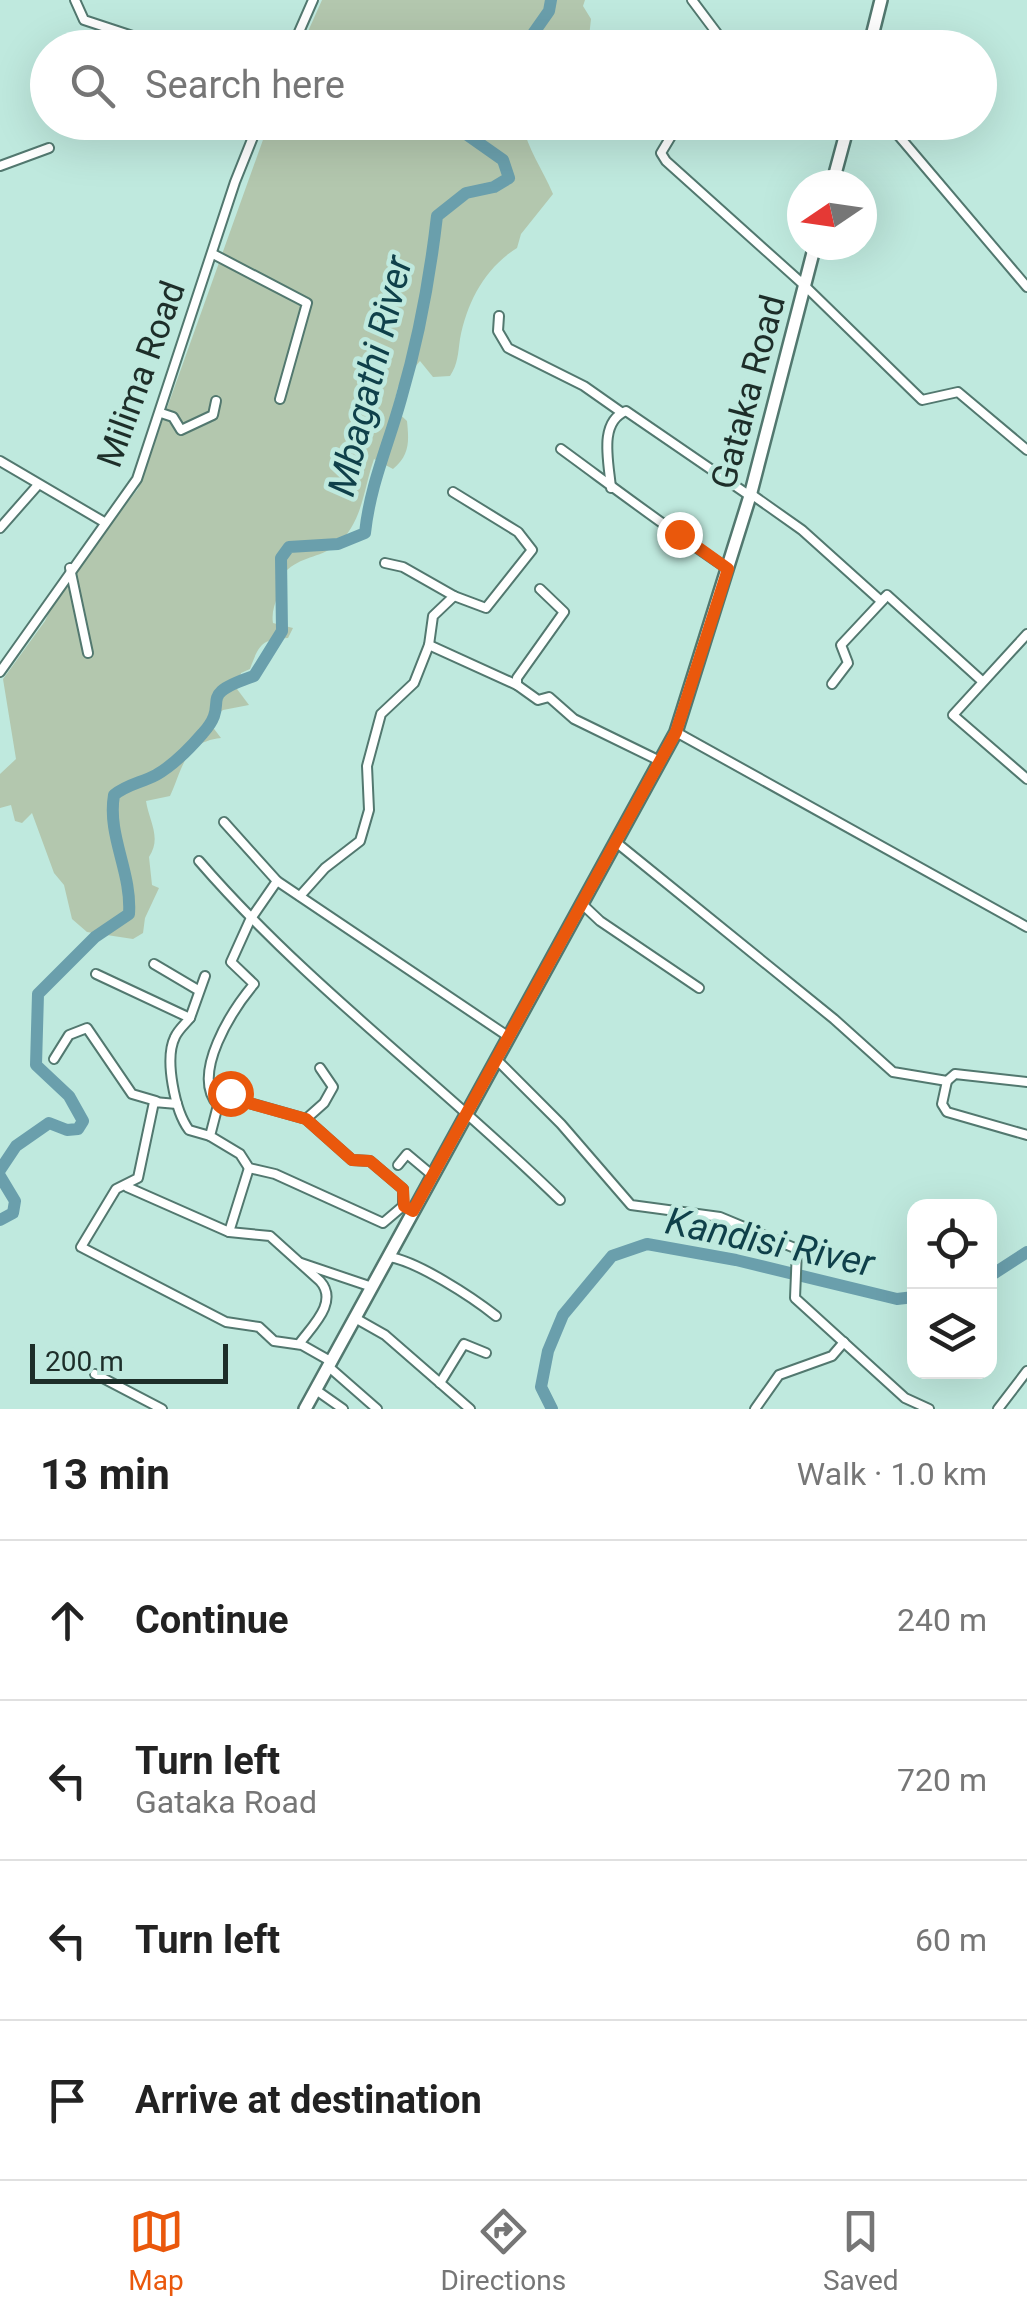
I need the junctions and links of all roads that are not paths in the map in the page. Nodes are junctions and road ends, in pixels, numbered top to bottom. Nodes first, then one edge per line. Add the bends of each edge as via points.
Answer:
1 (75, 0) edge
2 (313, 0) edge
3 (692, 0) edge
4 (881, 0) edge
5 (114, 30) edge
6 (300, 30) edge
7 (714, 30) edge
8 (873, 30) edge
9 (253, 140) edge
10 (670, 140) edge
11 (844, 140) edge
12 (902, 140) edge
13 (49, 148) dead end
14 (0, 166) edge
15 (836, 170) edge
16 (212, 254) junction
17 (812, 260) edge
18 (804, 286) junction
19 (1027, 287) edge
20 (499, 316) dead end
21 (280, 399) dead end
22 (216, 402) dead end
23 (621, 412) junction
24 (161, 413) junction
25 (562, 449) dead end
26 (1027, 450) edge
27 (0, 461) edge
28 (37, 486) junction
29 (611, 488) junction
30 (453, 492) dead end
31 (750, 495) junction
32 (104, 522) junction
33 (0, 528) edge
34 (384, 562) dead end
35 (70, 568) junction
36 (728, 569) junction
37 (540, 589) dead end
38 (888, 595) junction
39 (454, 596) junction
40 (1027, 634) edge
41 (429, 645) junction
42 (88, 653) dead end
43 (0, 672) edge
44 (982, 681) junction
45 (832, 684) dead end
46 (518, 685) junction
47 (676, 732) junction
48 (660, 761) junction
49 (1027, 779) edge
50 (224, 822) dead end
51 (616, 842) junction
52 (199, 861) dead end
53 (277, 881) junction
54 (300, 896) junction
55 (581, 903) junction
56 (250, 920) junction
57 (1027, 927) edge
58 (154, 964) dead end
59 (96, 974) dead end
60 (204, 976) dead end
61 (698, 988) dead end
62 (198, 990) junction
63 (190, 1018) junction
64 (510, 1037) junction
65 (54, 1059) dead end
66 (497, 1060) junction
67 (320, 1068) dead end
68 (231, 1081) dead end
69 (946, 1082) junction
70 (1027, 1082) edge
71 (156, 1101) junction
72 (246, 1102) junction
73 (177, 1104) junction
74 (218, 1104) junction
75 (468, 1113) junction
76 (306, 1119) junction
77 (1027, 1135) edge
78 (210, 1136) junction
79 (398, 1164) dead end
80 (249, 1168) junction
81 (432, 1175) junction
82 (126, 1187) junction
83 (560, 1200) dead end
84 (408, 1208) junction
85 (229, 1232) junction
86 (388, 1257) junction
87 (296, 1262) junction
88 (372, 1287) junction
89 (496, 1316) dead end
90 (355, 1318) junction
91 (844, 1342) junction
92 (299, 1344) junction
93 (486, 1353) dead end
94 (330, 1364) junction
95 (1027, 1370) edge
96 (96, 1374) dead end
97 (440, 1383) junction
98 (316, 1390) junction
99 (162, 1409) edge
100 (305, 1409) edge
101 (342, 1409) edge
102 (378, 1409) edge
103 (470, 1409) edge
104 (755, 1409) edge
105 (929, 1409) edge
106 (998, 1409) edge

1 - 5 street via 84,20
2 - 6 street
3 - 7 street
4 - 8 street
9 - 16 street, Milima Road
10 - 18 street via 662,156
11 - 15 street
12 - 19 street
13 - 14 street
16 - 21 street via 308,303
16 - 24 street, Milima Road
17 - 18 street, Gataka Road
18 - 26 street via 922,400 958,392
18 - 31 street, Gataka Road
20 - 23 street via 498,331 508,348
22 - 24 street via 213,415 182,430
23 - 29 street via 608,433
23 - 31 street via 633,412
24 - 32 street, Milima Road via 137,479
25 - 29 street
27 - 28 street
28 - 32 street
28 - 33 street
29 - 36 street
30 - 39 street via 528,538 532,550 486,608
31 - 36 street, Gataka Road
31 - 38 street via 813,539 880,601
32 - 35 street, Milima Road
34 - 39 street
35 - 42 street
35 - 43 street, Milima Road
36 - 47 street, Gataka Road
37 - 46 street via 564,612
38 - 44 street
38 - 45 street via 841,645 848,666
39 - 41 street via 433,616
40 - 44 street
41 - 46 street
41 - 54 street via 414,683 381,714 367,766 368,810 360,841
44 - 49 street via 954,718
46 - 48 street
47 - 48 street, Gataka Road
47 - 57 street
48 - 51 street, Gataka Road
50 - 53 street
51 - 55 street, Gataka Road
51 - 69 street via 892,1072
52 - 56 street
53 - 54 street
53 - 56 street
54 - 64 street
55 - 61 street
55 - 64 street, Gataka Road
56 - 74 street via 230,962 254,984 214,1042 212,1094
56 - 75 street
58 - 62 street
59 - 63 street
60 - 62 street
62 - 63 street
63 - 73 street via 171,1050
64 - 66 street, Gataka Road
65 - 71 street via 69,1035 87,1028 132,1094
66 - 75 street, Gataka Road
66 - 91 street via 632,1205 720,1217 797,1249 795,1298
67 - 76 street via 333,1087
68 - 72 street via 231,1098
69 - 70 street via 956,1074
69 - 77 street via 947,1112
71 - 73 street
71 - 82 street via 139,1174
72 - 74 street via 228,1097
72 - 76 street
73 - 78 street via 189,1130
74 - 78 street
75 - 81 street, Gataka Road
75 - 83 street
76 - 84 street via 352,1160 370,1161 403,1189
78 - 80 street via 240,1154
79 - 81 street via 407,1154
80 - 84 street via 382,1223
80 - 85 street
81 - 84 street, Gataka Road
82 - 85 street
82 - 92 street via 108,1199 82,1249 226,1322
84 - 86 street, Gataka Road
85 - 87 street via 270,1236
86 - 88 street, Gataka Road
86 - 89 street via 408,1260
87 - 88 street
87 - 92 street via 328,1294
88 - 90 street, Gataka Road
90 - 94 street, Gataka Road
90 - 97 street
91 - 104 street via 832,1356 780,1376
91 - 105 street via 905,1398
92 - 94 street
93 - 97 street via 464,1344
94 - 98 street, Gataka Road
94 - 102 street
95 - 106 street
96 - 99 street
97 - 103 street
98 - 100 street, Gataka Road
98 - 101 street

